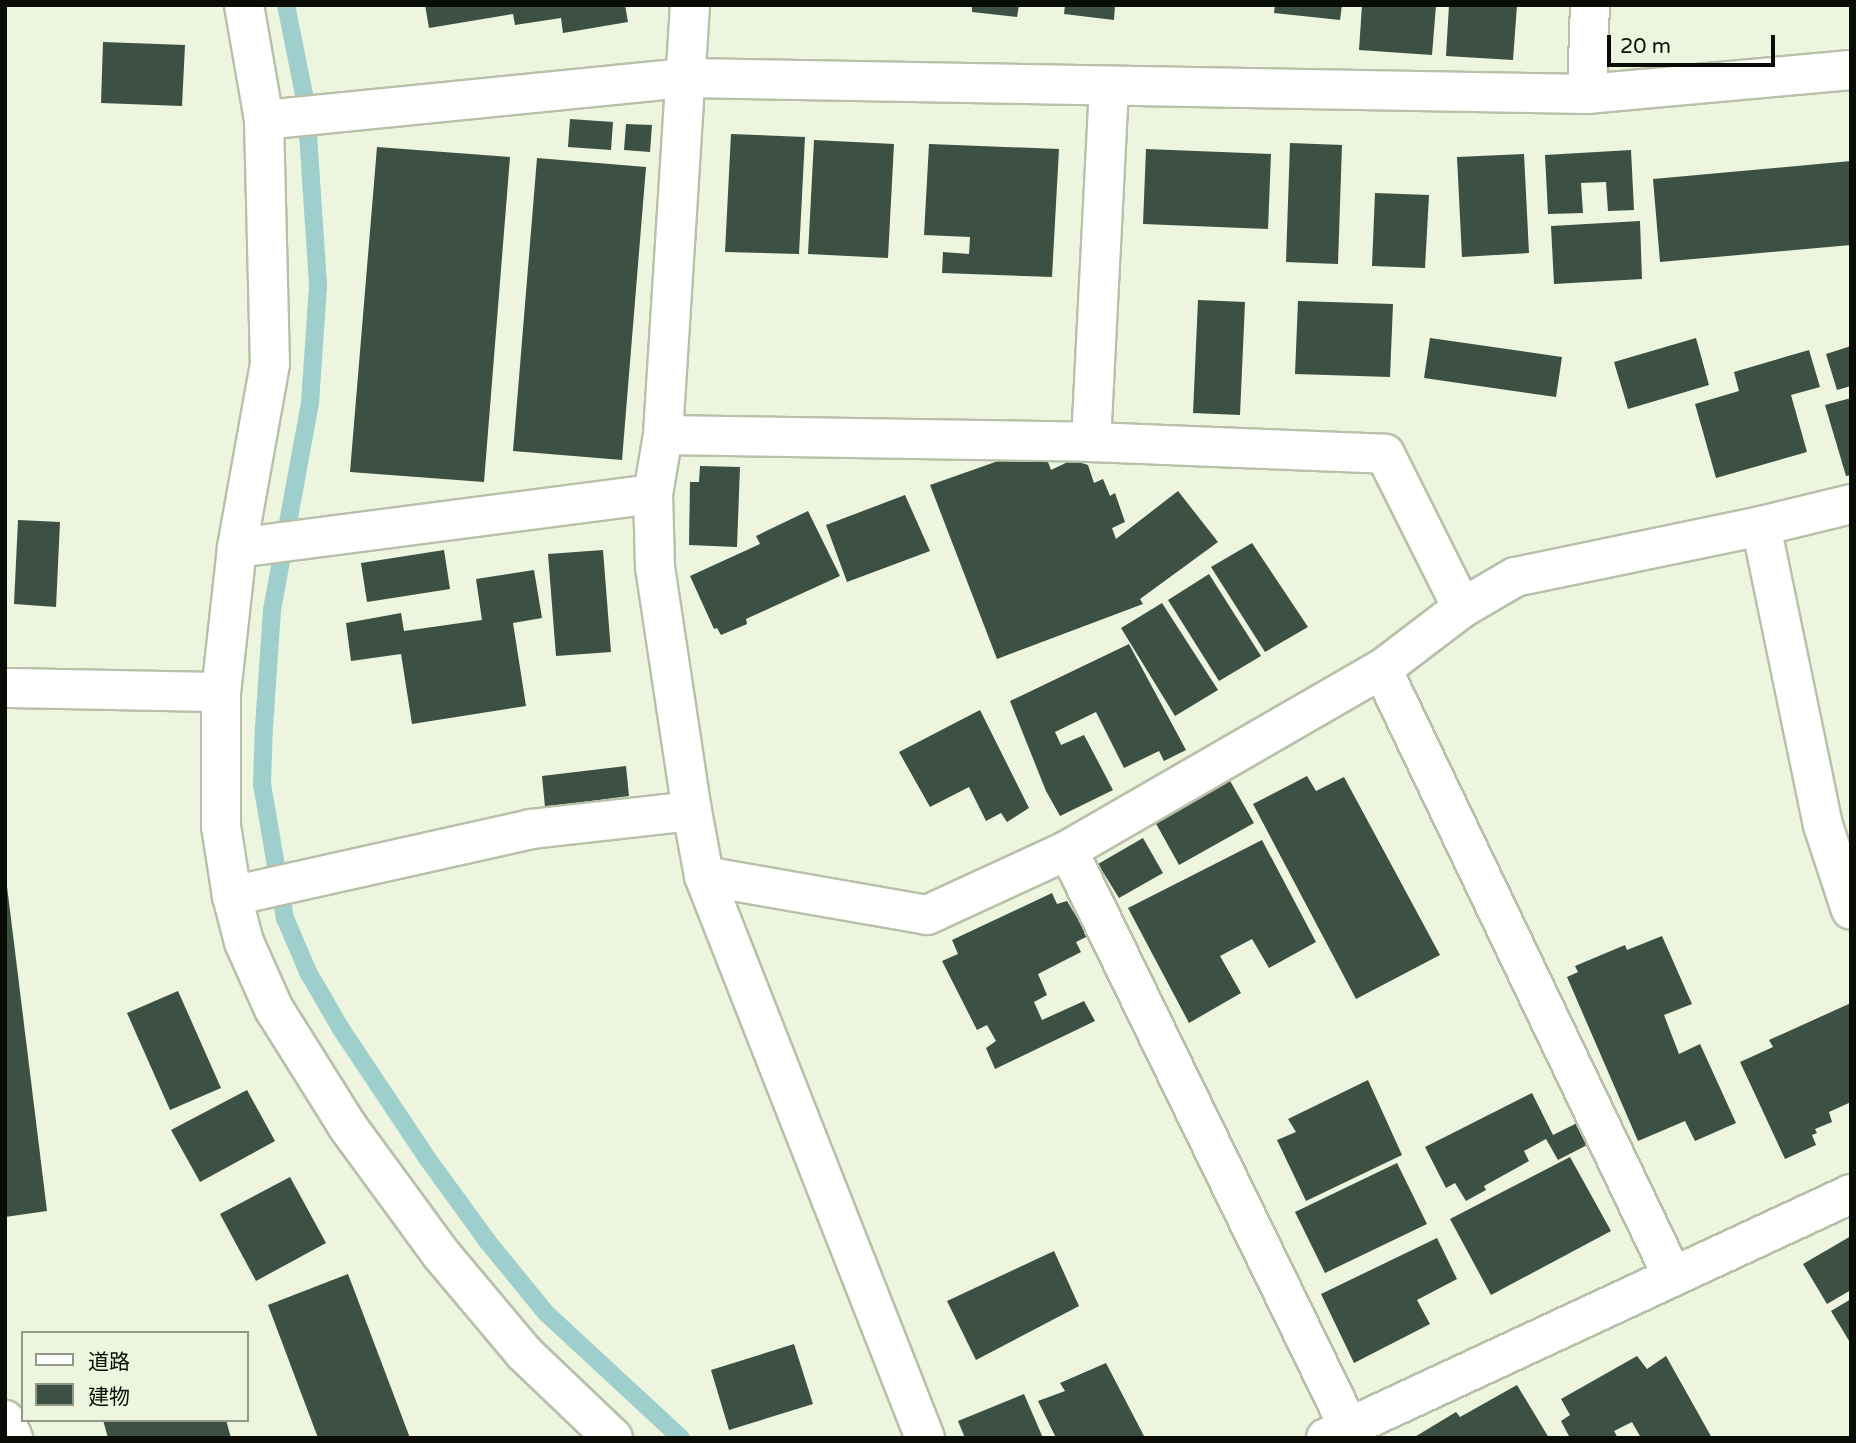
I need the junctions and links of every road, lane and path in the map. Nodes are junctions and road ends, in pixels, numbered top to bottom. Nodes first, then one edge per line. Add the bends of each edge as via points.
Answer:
1 (244, 5) edge
2 (690, 5) edge
3 (1590, 5) edge
4 (1851, 70) edge
5 (687, 78) junction
6 (1109, 88) junction
7 (1587, 94) junction
8 (293, 118) junction
9 (663, 435) junction
10 (1091, 442) junction
11 (653, 495) junction
12 (1851, 504) edge
13 (1761, 526) junction
14 (268, 544) junction
15 (1462, 608) junction
16 (1382, 668) junction
17 (5, 688) edge
18 (221, 692) junction
19 (692, 811) junction
20 (1068, 850) junction
21 (704, 876) junction
22 (262, 889) junction
23 (1851, 910) edge
24 (1851, 1194) edge
25 (1672, 1276) junction
26 (5, 1420) edge
27 (1343, 1434) edge
28 (13, 1438) edge
29 (613, 1438) edge
30 (925, 1438) edge

1 - 8 street
2 - 5 street
3 - 7 street
4 - 7 street
5 - 6 street
5 - 8 street
5 - 9 street
6 - 7 street
6 - 10 street
8 - 14 street via 270,364
9 - 10 street
9 - 11 street
10 - 15 street via 1384,454
11 - 14 street
11 - 19 street via 655,566
12 - 13 street
13 - 15 street via 1515,577
13 - 23 street via 1823,825
14 - 18 street
15 - 16 street
16 - 20 street
16 - 25 street
17 - 18 street
18 - 22 street via 221,826
19 - 21 street
19 - 22 street via 531,829
20 - 21 street via 927,915
20 - 27 street
21 - 30 street
22 - 29 street via 244,942 274,1009 348,1127 441,1254 524,1353
24 - 25 street
25 - 27 street
26 - 28 street

